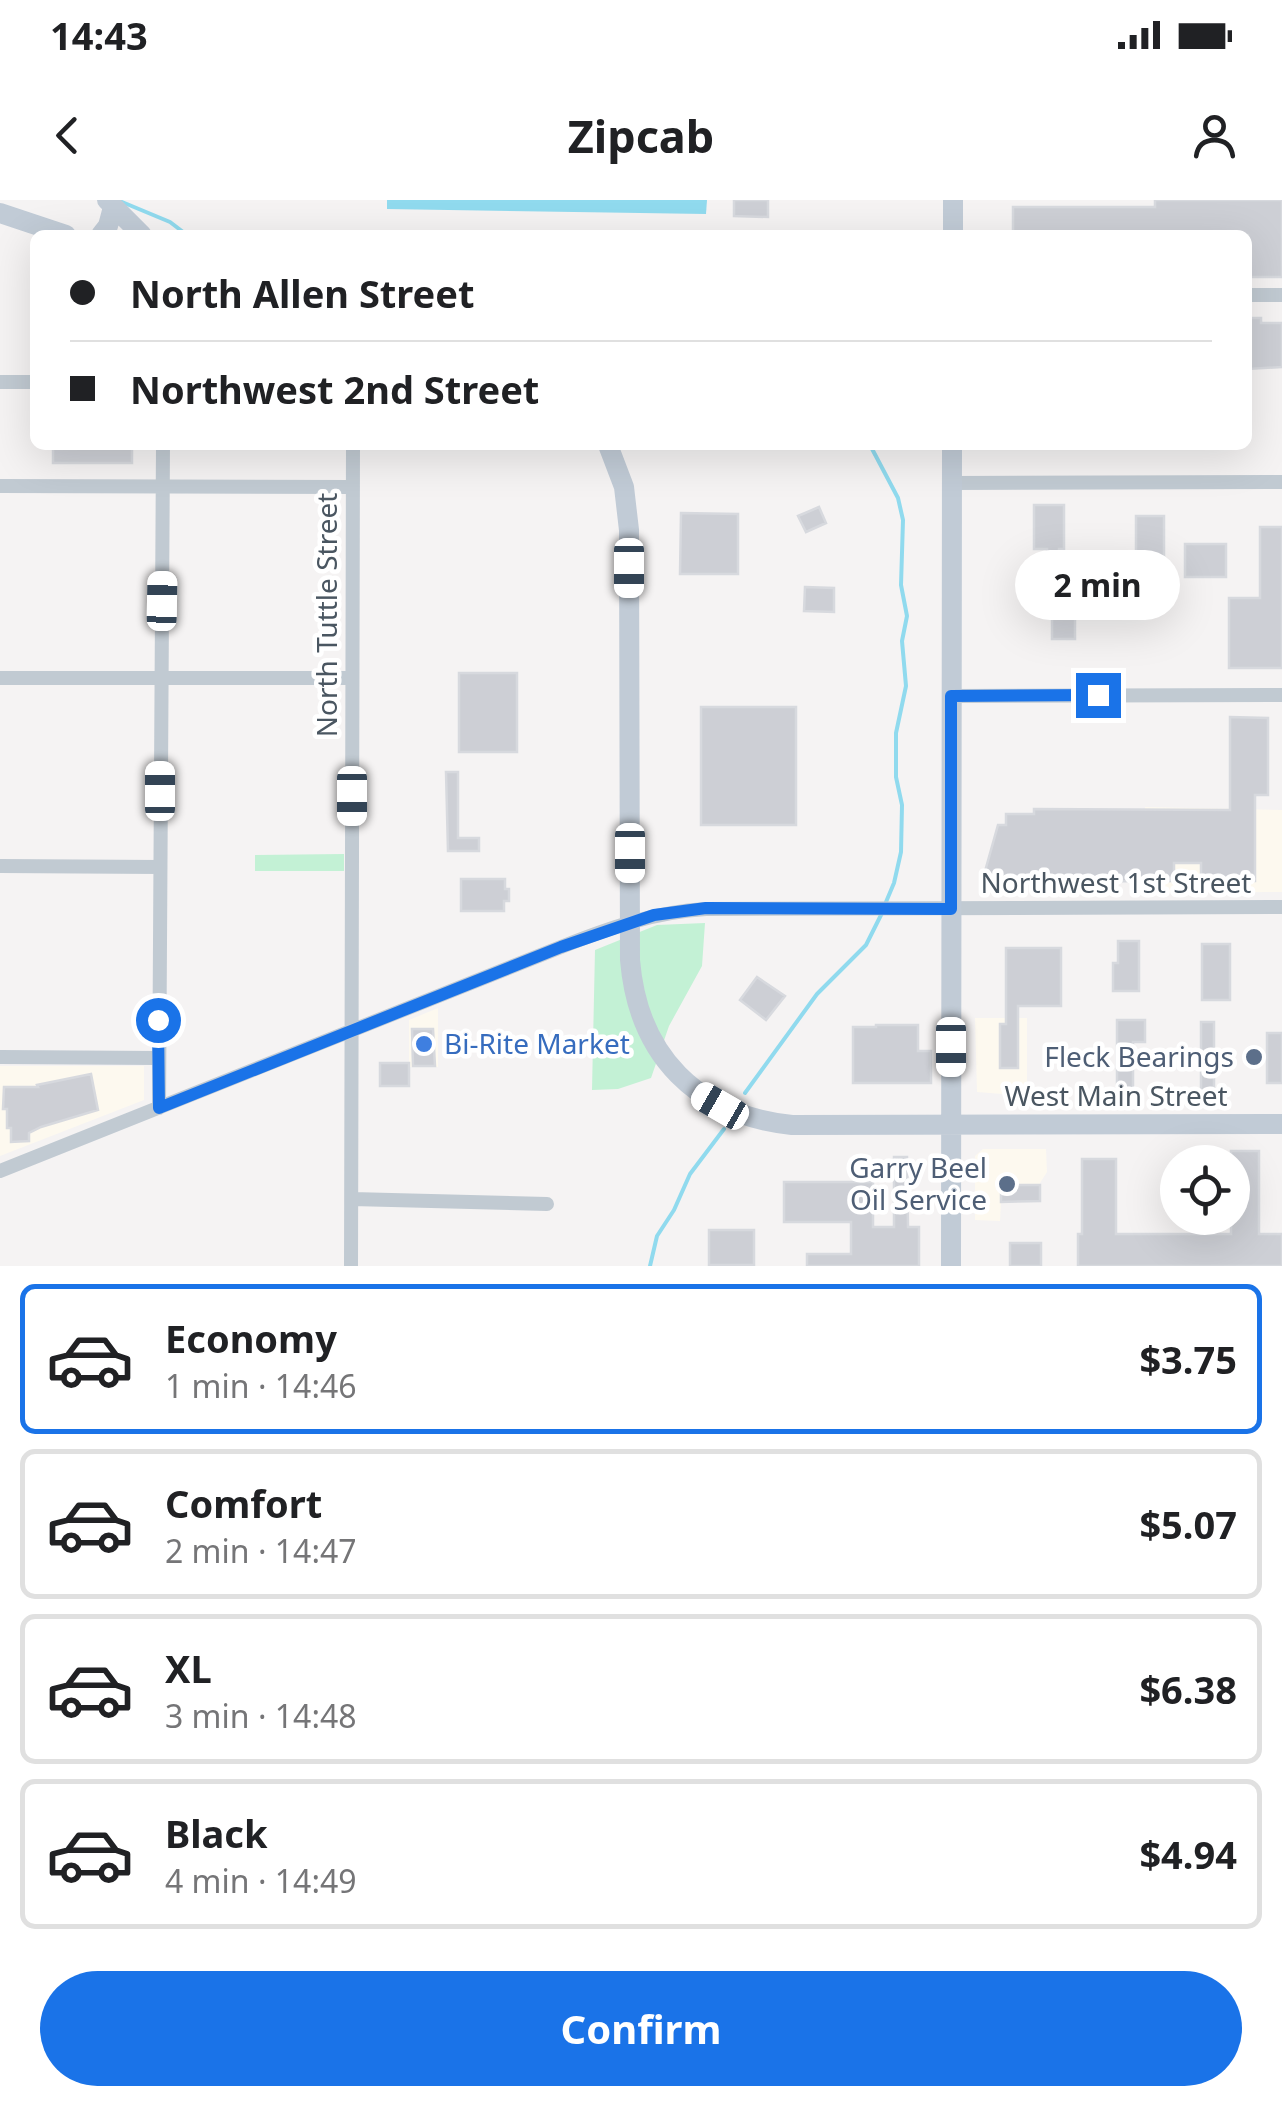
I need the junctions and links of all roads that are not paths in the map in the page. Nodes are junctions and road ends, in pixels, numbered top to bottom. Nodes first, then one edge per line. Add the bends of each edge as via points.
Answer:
1 (953, 200) edge
2 (110, 203) edge
3 (0, 213) edge
4 (51, 230) edge
5 (105, 230) edge
6 (137, 230) edge
7 (952, 230) edge
8 (1252, 296) edge
9 (1282, 296) edge
10 (0, 382) edge
11 (30, 382) edge
12 (163, 450) edge
13 (353, 450) edge
14 (610, 450) edge
15 (952, 450) edge
16 (1282, 482) edge
17 (952, 483) junction
18 (0, 486) edge
19 (163, 486) junction
20 (352, 488) junction
21 (0, 678) edge
22 (161, 678) junction
23 (352, 678) junction
24 (1282, 694) edge
25 (951, 696) junction
26 (0, 866) edge
27 (160, 867) junction
28 (1282, 907) edge
29 (951, 909) junction
30 (630, 922) junction
31 (351, 1031) junction
32 (0, 1057) edge
33 (158, 1058) junction
34 (159, 1108) junction
35 (951, 1124) junction
36 (1282, 1124) edge
37 (0, 1171) edge
38 (352, 1199) junction
39 (547, 1204) dead end
40 (351, 1266) edge
41 (950, 1266) edge

1 - 7 main road
2 - 5 main road
2 - 6 main road
3 - 4 main road
8 - 9 street
10 - 11 street
12 - 19 street
13 - 20 street, North Tuttle Street
14 - 30 main road, West Main Street via 624,487 629,530
15 - 17 main road
16 - 17 street
17 - 25 main road
18 - 19 street
19 - 20 street
19 - 22 street
20 - 23 street, North Tuttle Street
21 - 22 street
22 - 23 street
22 - 27 street
23 - 31 street, North Tuttle Street
24 - 25 street
25 - 29 main road
26 - 27 street
27 - 33 street
28 - 29 street, Northwest 1st Street
29 - 30 street, Northwest 1st Street via 706,908
29 - 35 main road
30 - 31 street, Northwest 1st Street
30 - 35 main road, West Main Street via 632,985 646,1032 703,1096 773,1124
31 - 34 street, Northwest 1st Street
31 - 38 street, North Tuttle Street
32 - 33 street
33 - 34 street
34 - 37 street, Northwest 1st Street
35 - 36 main road, West Main Street
35 - 41 main road
38 - 39 street
38 - 40 street, North Tuttle Street

